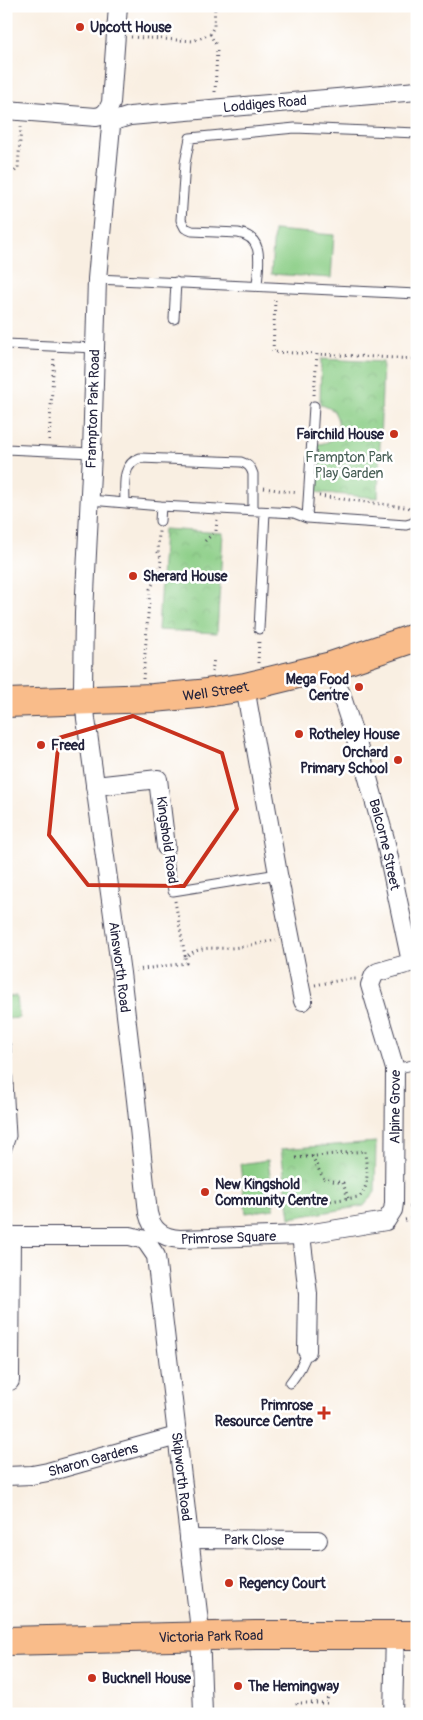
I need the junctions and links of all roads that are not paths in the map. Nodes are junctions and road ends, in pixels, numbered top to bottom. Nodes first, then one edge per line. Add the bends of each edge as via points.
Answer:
1 (118, 6) edge
2 (417, 91) edge
3 (14, 111) edge
4 (110, 117) junction
5 (417, 133) edge
6 (97, 278) junction
7 (176, 282) junction
8 (257, 286) junction
9 (417, 294) edge
10 (174, 319) dead end
11 (6, 344) edge
12 (95, 348) junction
13 (314, 406) road end
14 (6, 449) edge
15 (92, 453) junction
16 (90, 500) junction
17 (125, 503) junction
18 (161, 506) junction
19 (253, 510) junction
20 (265, 512) junction
21 (306, 518) junction
22 (417, 519) edge
23 (160, 521) road end
24 (259, 629) road end
25 (417, 637) edge
26 (336, 679) junction
27 (245, 688) junction
28 (84, 699) junction
29 (6, 703) edge
30 (95, 786) junction
31 (166, 847) joint
32 (278, 874) junction
33 (414, 962) edge
34 (301, 994) road end
35 (6, 1046) edge
36 (417, 1064) edge
37 (395, 1069) junction
38 (6, 1151) edge
39 (386, 1221) joint
40 (9, 1236) edge
41 (301, 1236) junction
42 (152, 1237) junction
43 (307, 1351) joint
44 (14, 1381) edge
45 (290, 1383) dead end
46 (177, 1436) junction
47 (6, 1476) edge
48 (189, 1539) junction
49 (318, 1540) dead end
50 (406, 1635) edge
51 (200, 1637) junction
52 (6, 1641) edge
53 (203, 1714) edge
54 (394, 1714) edge

1 - 4 street, Frampton Park Road
2 - 4 street, Loddiges Road
3 - 4 street, Loddiges Road
4 - 6 street, Frampton Park Road
5 - 8 lane via 295,128 190,138 181,220 185,228 192,231 245,234 251,238 258,248
6 - 7 lane
6 - 12 street, Frampton Park Road
7 - 8 lane
7 - 10 lane
8 - 9 lane
11 - 12 lane
12 - 15 street, Frampton Park Road
13 - 21 lane
14 - 15 lane
15 - 16 street, Frampton Park Road
16 - 17 lane
16 - 28 street, Frampton Park Road
17 - 18 lane
17 - 19 lane via 127,469 134,460 240,462 252,469
18 - 19 lane
18 - 23 lane
19 - 20 lane
20 - 21 lane
20 - 24 lane
21 - 22 lane via 406,525
25 - 26 main road, Well Street
26 - 27 main road, Well Street
26 - 33 street, Balcorne Street via 366,770
27 - 28 main road, Well Street via 153,698
27 - 32 street
28 - 29 main road, Well Street
28 - 30 street, Ainsworth Road
30 - 31 street, Kingshold Road via 158,779
30 - 42 street, Ainsworth Road
31 - 32 lane, Kingshold Road via 173,890
32 - 34 street
33 - 37 street, Alpine Grove via 378,972 370,986
35 - 38 lane via 11,1136
36 - 37 lane
37 - 39 street, Alpine Grove via 394,1202
39 - 41 street, Primrose Square
40 - 42 street, Primrose Square
40 - 44 street
41 - 42 street, Primrose Square
41 - 43 street via 308,1294
42 - 46 street, Skipworth Road
43 - 45 lane via 300,1370
46 - 47 street, Sharon Gardens via 48,1472
46 - 48 street, Skipworth Road
48 - 49 street, Park Close
48 - 51 street, Skipworth Road
50 - 51 main road, Victoria Park Road
50 - 54 street
51 - 52 main road, Victoria Park Road
51 - 53 street, Skipworth Road

